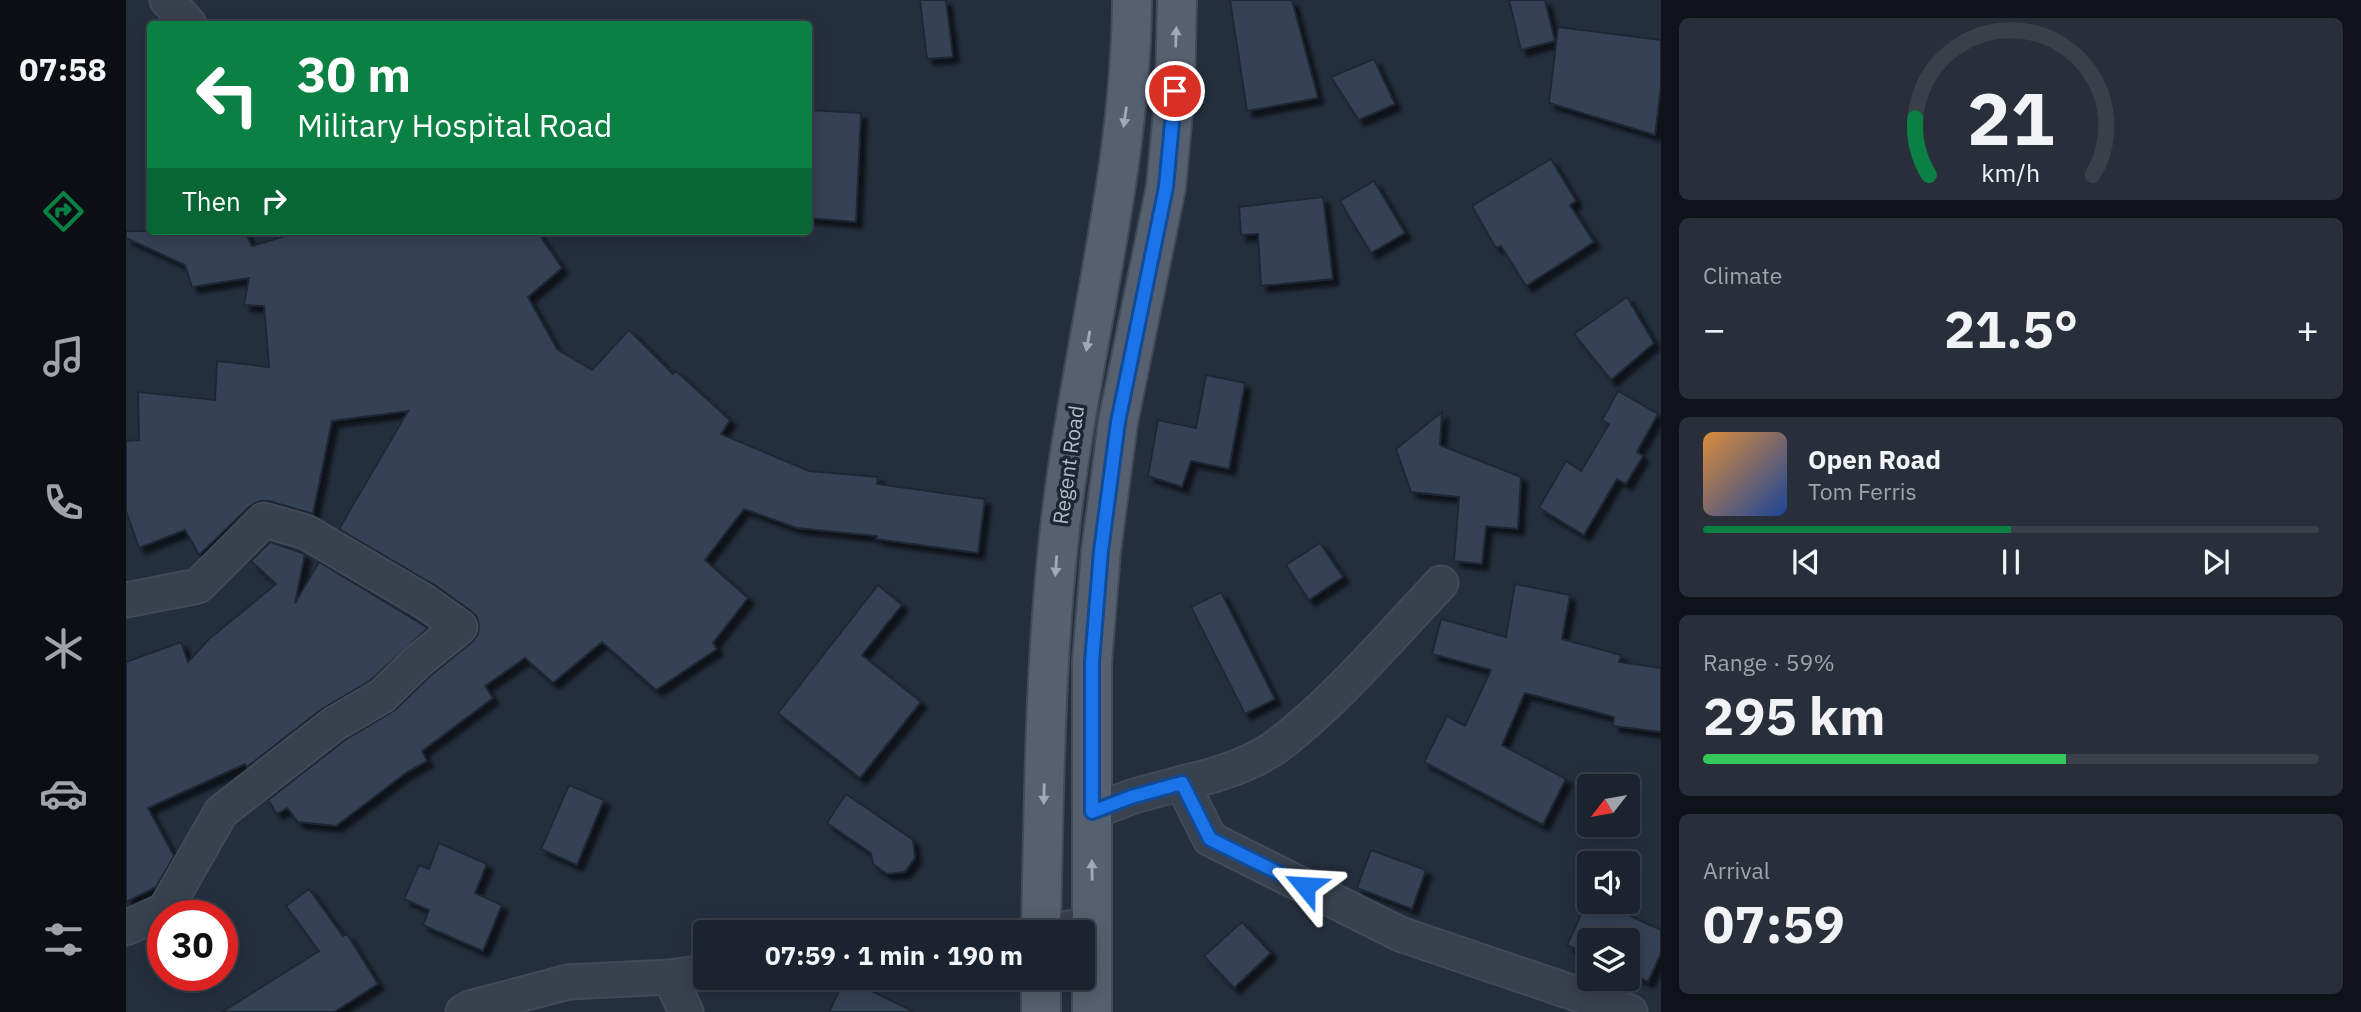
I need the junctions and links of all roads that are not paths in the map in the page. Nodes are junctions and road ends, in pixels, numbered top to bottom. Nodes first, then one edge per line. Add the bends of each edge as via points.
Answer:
1 (167, 0) edge
2 (1132, 0) edge
3 (1177, 0) edge
4 (186, 21) edge
5 (1441, 583) dead end
6 (126, 600) edge
7 (1182, 783) junction
8 (1092, 812) junction
9 (1041, 920) edge
10 (1093, 920) edge
11 (126, 928) edge
12 (693, 974) edge
13 (670, 977) junction
14 (1041, 990) edge
15 (1092, 990) edge
16 (463, 1012) edge
17 (686, 1012) edge
18 (1041, 1012) edge
19 (1092, 1012) edge
20 (1630, 1012) edge

1 - 4 street
2 -> 9 main road, Regent Road via 1130,83 1056,559
8 -> 3 main road, Regent Road via 1092,662 1101,551 1118,422 1166,187
5 - 7 street via 1346,684 1276,747 1215,776
6 - 11 street via 198,586 264,520 306,532 460,627 382,696 334,724 221,812 165,910
7 - 8 street
7 - 20 street via 1210,839 1400,934
10 -> 8 main road, Regent Road
12 - 13 street
13 - 16 street via 568,982
13 - 17 street
14 - 18 main road
15 - 19 main road, Regent Road

